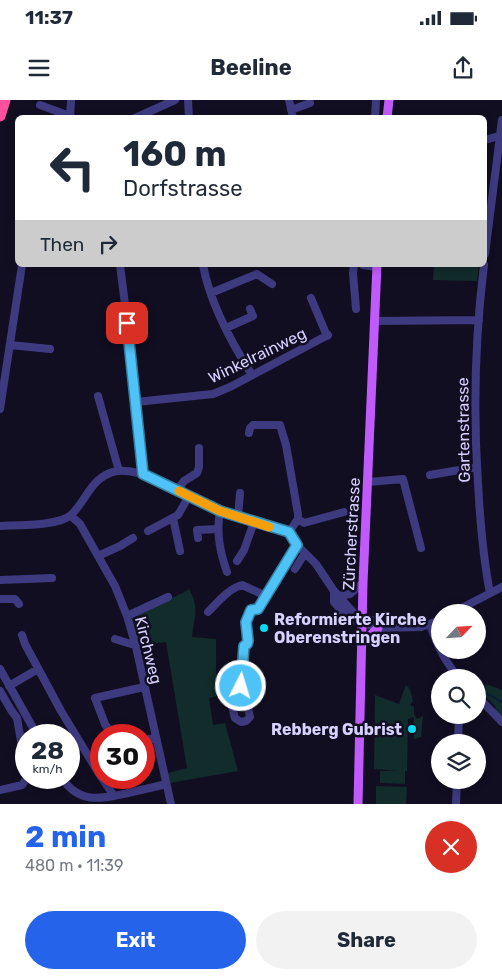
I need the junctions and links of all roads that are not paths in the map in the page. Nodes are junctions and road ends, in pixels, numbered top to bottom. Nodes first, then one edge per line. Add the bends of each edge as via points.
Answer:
1 (5, 100) edge
2 (71, 100) edge
3 (175, 100) edge
4 (188, 100) edge
5 (289, 100) edge
6 (376, 100) edge
7 (388, 100) edge
8 (159, 103) edge
9 (310, 103) dead end
10 (40, 105) dead end
11 (292, 114) edge
12 (65, 115) edge
13 (70, 115) edge
14 (139, 115) edge
15 (191, 115) edge
16 (375, 115) edge
17 (387, 115) edge
18 (0, 116) edge
19 (502, 120) edge
20 (501, 135) edge
21 (487, 139) edge
22 (487, 239) edge
23 (22, 267) edge
24 (120, 267) edge
25 (204, 267) edge
26 (354, 267) edge
27 (377, 267) edge
28 (484, 267) edge
29 (272, 284) dead end
30 (212, 293) junction
31 (311, 298) dead end
32 (250, 309) dead end
33 (356, 309) dead end
34 (479, 320) junction
35 (376, 321) junction
36 (226, 328) junction
37 (10, 345) junction
38 (50, 349) dead end
39 (252, 375) junction
40 (98, 396) dead end
41 (136, 402) junction
42 (0, 409) edge
43 (249, 433) dead end
44 (199, 448) dead end
45 (477, 467) junction
46 (119, 471) junction
47 (143, 474) junction
48 (430, 475) dead end
49 (368, 482) junction
50 (177, 490) junction
51 (240, 493) dead end
52 (189, 496) junction
53 (220, 511) junction
54 (344, 512) dead end
55 (70, 516) junction
56 (238, 517) junction
57 (173, 518) junction
58 (298, 519) junction
59 (254, 522) junction
60 (0, 526) edge
61 (218, 529) junction
62 (148, 531) dead end
63 (289, 532) junction
64 (134, 538) dead end
65 (198, 538) dead end
66 (297, 545) junction
67 (421, 548) dead end
68 (180, 551) dead end
69 (305, 554) junction
70 (98, 556) junction
71 (237, 562) dead end
72 (295, 569) dead end
73 (227, 572) dead end
74 (52, 578) dead end
75 (0, 580) edge
76 (363, 583) junction
77 (502, 587) edge
78 (490, 593) junction
79 (336, 594) junction
80 (266, 596) junction
81 (168, 597) dead end
82 (0, 600) edge
83 (19, 604) dead end
84 (469, 604) edge
85 (208, 612) dead end
86 (127, 616) junction
87 (362, 622) junction
88 (430, 625) junction
89 (378, 628) junction
90 (22, 635) dead end
91 (115, 639) dead end
92 (135, 643) junction
93 (362, 644) junction
94 (38, 669) junction
95 (451, 669) edge
96 (0, 670) edge
97 (9, 686) junction
98 (241, 686) dead end
99 (144, 687) junction
100 (0, 691) edge
101 (486, 706) edge
102 (502, 722) edge
103 (18, 724) edge
104 (31, 724) edge
105 (105, 724) edge
106 (156, 738) joint
107 (90, 758) edge
108 (166, 784) junction
109 (15, 787) edge
110 (71, 789) edge
111 (110, 789) edge
112 (457, 789) edge
113 (0, 790) edge
114 (114, 796) junction
115 (171, 804) edge
116 (358, 804) edge
117 (456, 804) edge

1 - 18 highway
2 - 13 street
3 - 8 street
4 - 15 street
5 - 11 street
6 - 16 street
7 - 17 main road
8 - 14 street
9 - 11 street
10 - 12 street
19 - 20 street
20 - 21 street
20 - 22 street
23 - 37 street
24 - 41 street
25 - 30 street
26 - 33 street
27 - 35 main road, Zürcherstrasse
28 - 34 street, Gartenstrasse
29 - 30 street via 257,274
30 - 36 street
31 - 39 street, Winkelrainweg via 328,336
32 - 36 street via 253,316
34 - 35 street
34 - 45 street, Gartenstrasse via 474,400
35 - 49 main road, Zürcherstrasse
36 - 39 street
37 - 38 street
37 - 42 street
39 - 41 street, Winkelrainweg via 213,394
40 - 46 street
41 - 47 street
43 - 58 street via 253,425 280,425
44 - 50 street via 197,473
45 - 48 street
45 - 78 street, Gartenstrasse via 481,532
46 - 47 street
46 - 55 street via 99,480
47 - 50 street
49 - 67 street via 403,479
49 - 76 main road, Zürcherstrasse
50 - 52 street
51 - 56 street
52 - 53 street
52 - 57 street
53 - 56 street
53 - 61 street
54 - 58 street via 304,523
55 - 60 street via 52,522
55 - 70 street, Kirchweg via 80,524
56 - 59 street
57 - 62 street
57 - 68 street
58 - 63 street
59 - 63 street
59 - 71 street
61 - 65 street via 197,530
61 - 73 street
63 - 66 street
64 - 70 street
66 - 69 street
66 - 80 street
69 - 72 street
69 - 79 street via 316,564
70 - 86 street, Kirchweg
74 - 75 street
76 - 79 street via 350,594
76 - 87 main road, Zürcherstrasse
77 - 78 street
78 - 84 street
79 - 87 street
80 - 85 street via 238,586
80 - 98 street via 258,609 251,610 246,622 248,641 244,646
81 - 86 street
82 - 83 street via 15,599
86 - 92 street, Kirchweg
87 - 88 street via 420,620
87 - 89 street
87 - 93 main road, Zürcherstrasse
88 - 89 street
88 - 95 street via 439,650
89 - 93 main road
90 - 94 street
91 - 92 street
92 - 99 street, Kirchweg
93 - 116 main road, Zürcherstrasse
94 - 97 street
94 - 107 street via 60,712
96 - 97 street
97 - 104 street
99 - 105 street via 95,698
99 - 106 street, Kirchweg
100 - 103 street
101 - 102 street
106 - 108 street, Kirchweg
108 - 114 street
108 - 115 street, Kirchweg
109 - 113 street
110 - 114 street via 86,798
111 - 114 street
112 - 117 street

